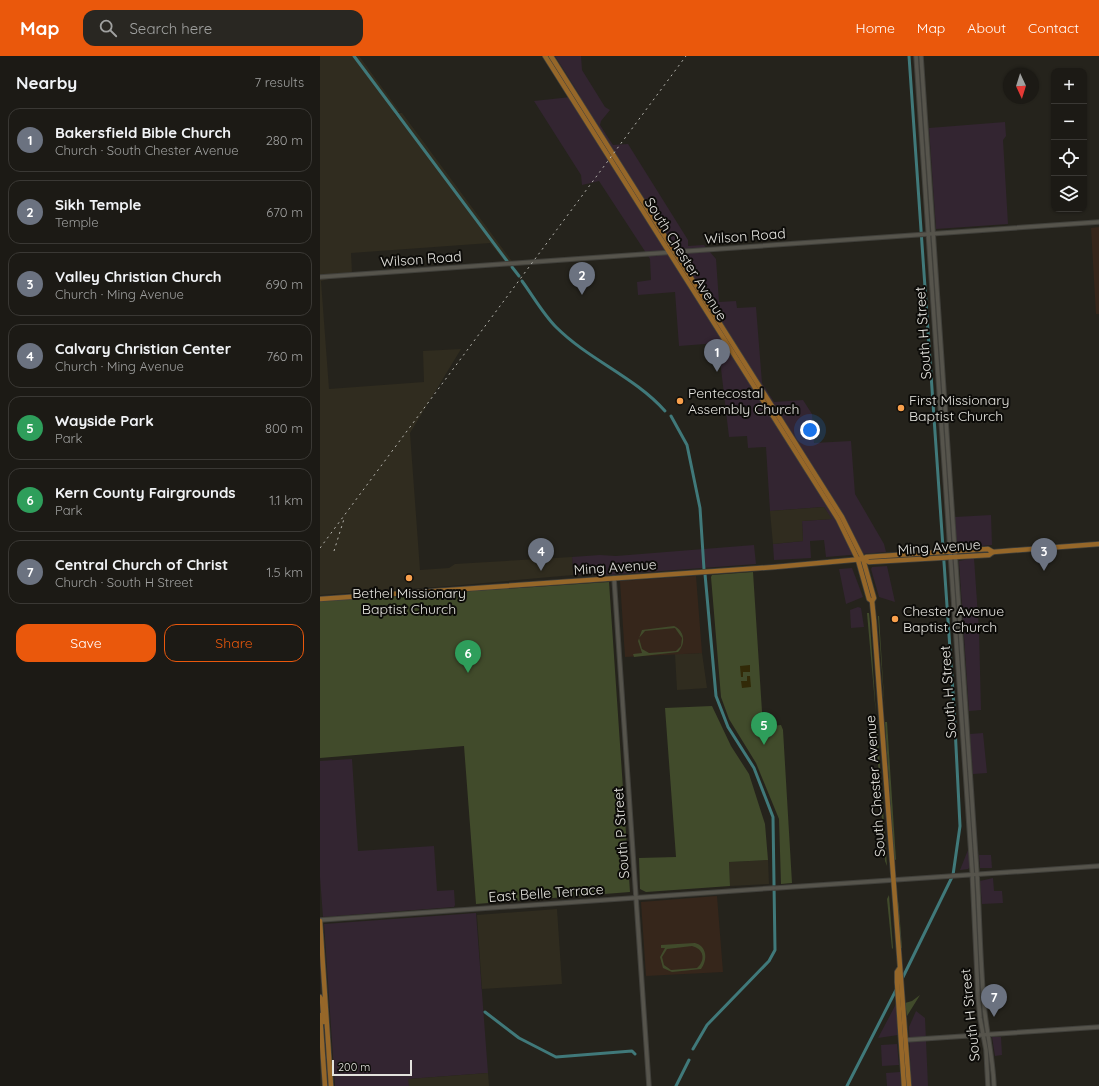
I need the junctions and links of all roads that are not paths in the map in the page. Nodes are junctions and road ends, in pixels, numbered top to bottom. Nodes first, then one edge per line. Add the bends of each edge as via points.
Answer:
1 (545, 56) edge
2 (551, 56) edge
3 (916, 56) edge
4 (921, 56) edge
5 (1099, 222) edge
6 (928, 234) junction
7 (933, 234) junction
8 (669, 253) junction
9 (676, 253) junction
10 (320, 277) edge
11 (1099, 544) edge
12 (951, 554) junction
13 (860, 559) junction
14 (614, 578) junction
15 (952, 596) junction
16 (320, 599) edge
17 (959, 614) junction
18 (1099, 866) edge
19 (972, 874) junction
20 (977, 874) junction
21 (893, 879) junction
22 (636, 898) junction
23 (320, 921) edge
24 (900, 991) junction
25 (320, 997) edge
26 (320, 1015) edge
27 (1099, 1026) edge
28 (327, 1027) junction
29 (983, 1034) junction
30 (988, 1034) junction
31 (903, 1040) junction
32 (905, 1068) junction
33 (325, 1086) edge
34 (331, 1086) edge
35 (649, 1086) edge
36 (904, 1086) edge
37 (908, 1086) edge
38 (988, 1086) edge
39 (994, 1086) edge

1 - 8 main road, South Chester Avenue
2 - 9 main road, South Chester Avenue
3 - 6 street, South H Street
4 - 7 street, South H Street
5 - 7 street, Wilson Road
6 - 7 street, Wilson Road
6 - 9 street, Wilson Road
6 - 12 street, South H Street
7 - 12 street, South H Street
8 - 9 street, Wilson Road
8 - 10 street, Wilson Road
8 - 13 main road, South Chester Avenue via 838,519
9 - 13 main road, South Chester Avenue via 842,517
11 - 12 main road, Ming Avenue
12 - 13 main road, Ming Avenue
12 - 15 street, South H Street
12 - 17 street, South H Street
13 - 14 main road, Ming Avenue
13 - 21 main road, South Chester Avenue via 874,598 872,601
14 - 16 main road, Ming Avenue
14 - 22 street, South P Street
15 - 17 street
15 - 19 street, South H Street
17 - 20 street, South H Street
18 - 20 street, East Belle Terrace
19 - 20 street, East Belle Terrace
19 - 21 street, East Belle Terrace
19 - 29 street, South H Street via 975,952
20 - 30 street, South H Street via 980,948
21 - 22 street, East Belle Terrace
21 - 24 main road, South Chester Avenue via 901,972
22 - 23 street, East Belle Terrace
22 - 35 street, South P Street
23 - 28 main road
24 - 31 main road, South Chester Avenue
24 - 31 main road, South Chester Avenue via 899,1010
25 - 28 main road
26 - 33 main road
27 - 30 street
28 - 34 main road
29 - 30 street
29 - 31 street
29 - 38 street, South H Street
30 - 39 street, South H Street
31 - 32 main road, South Chester Avenue
32 - 36 main road, South Chester Avenue
32 - 37 main road, South Chester Avenue

